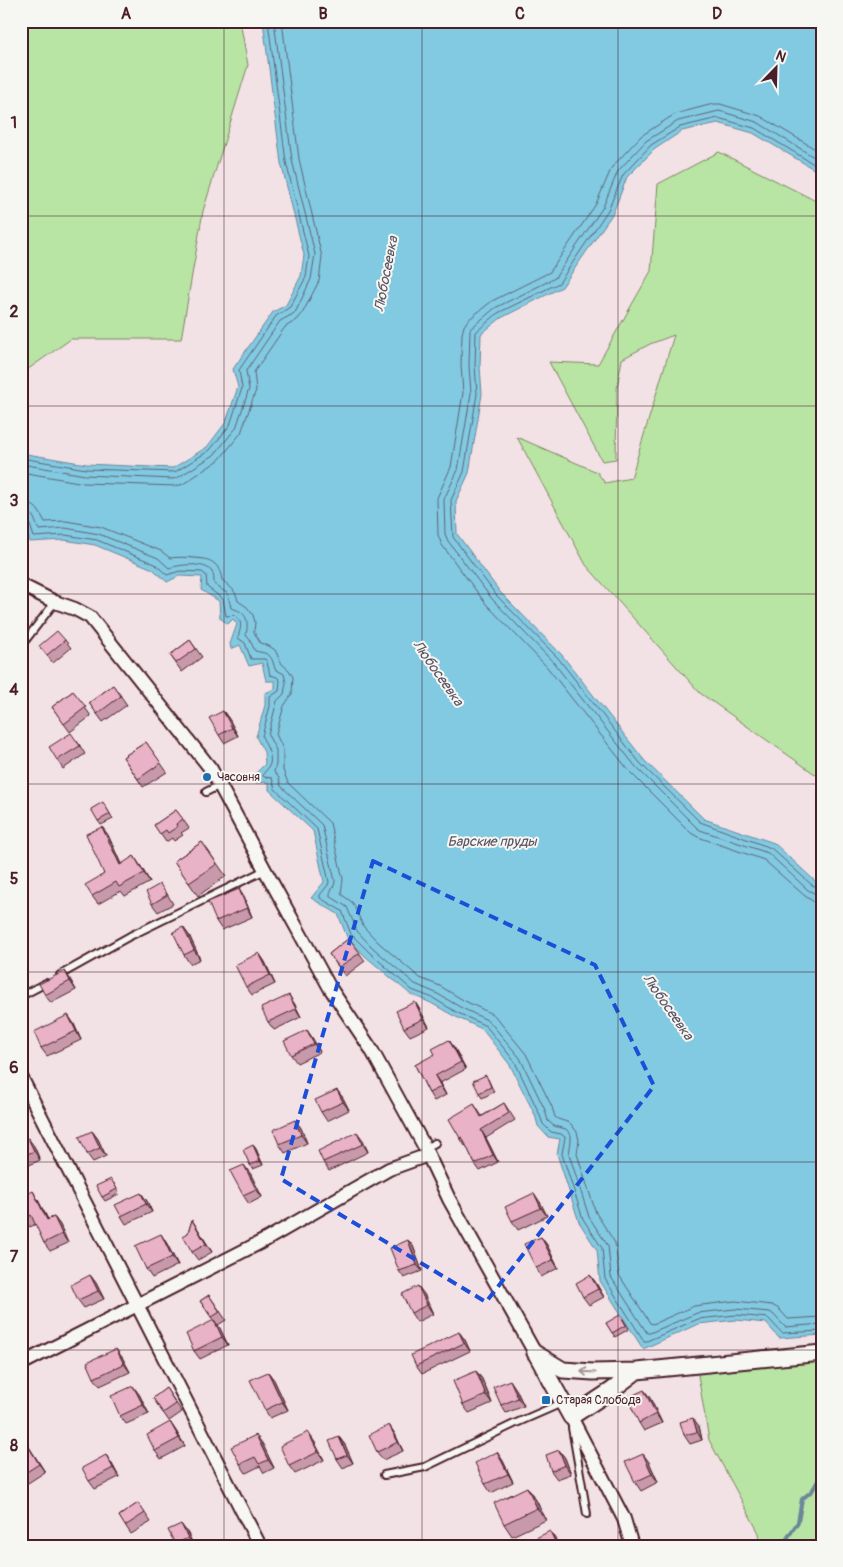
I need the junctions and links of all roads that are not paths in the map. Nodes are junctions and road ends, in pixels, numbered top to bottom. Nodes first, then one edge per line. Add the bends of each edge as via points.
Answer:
1 (21, 585) edge
2 (55, 602) junction
3 (21, 646) edge
4 (220, 785) junction
5 (206, 792) dead end
6 (265, 870) junction
7 (21, 996) edge
8 (21, 1077) edge
9 (429, 1149) junction
10 (138, 1305) junction
11 (535, 1353) junction
12 (822, 1353) edge
13 (21, 1364) edge
14 (563, 1370) junction
15 (637, 1371) junction
16 (553, 1386) junction
17 (562, 1403) junction
18 (571, 1417) junction
19 (384, 1475) dead end
20 (587, 1514) dead end
21 (260, 1546) edge
22 (632, 1546) edge

1 - 2 street
2 - 3 lane
2 - 4 street via 90,617 212,769
4 - 5 lane
4 - 6 street
6 - 7 lane via 130,936
6 - 9 street via 330,988 371,1049
8 - 10 street
9 - 10 street via 267,1239
9 - 11 street via 449,1199
10 - 13 street
10 - 21 street
11 - 14 street
11 - 16 street
12 - 15 street
15 -> 14 street
14 - 16 street
15 - 18 street
16 - 17 street
17 - 18 street
17 - 19 lane via 426,1467
18 - 20 lane
18 - 22 street via 624,1519

